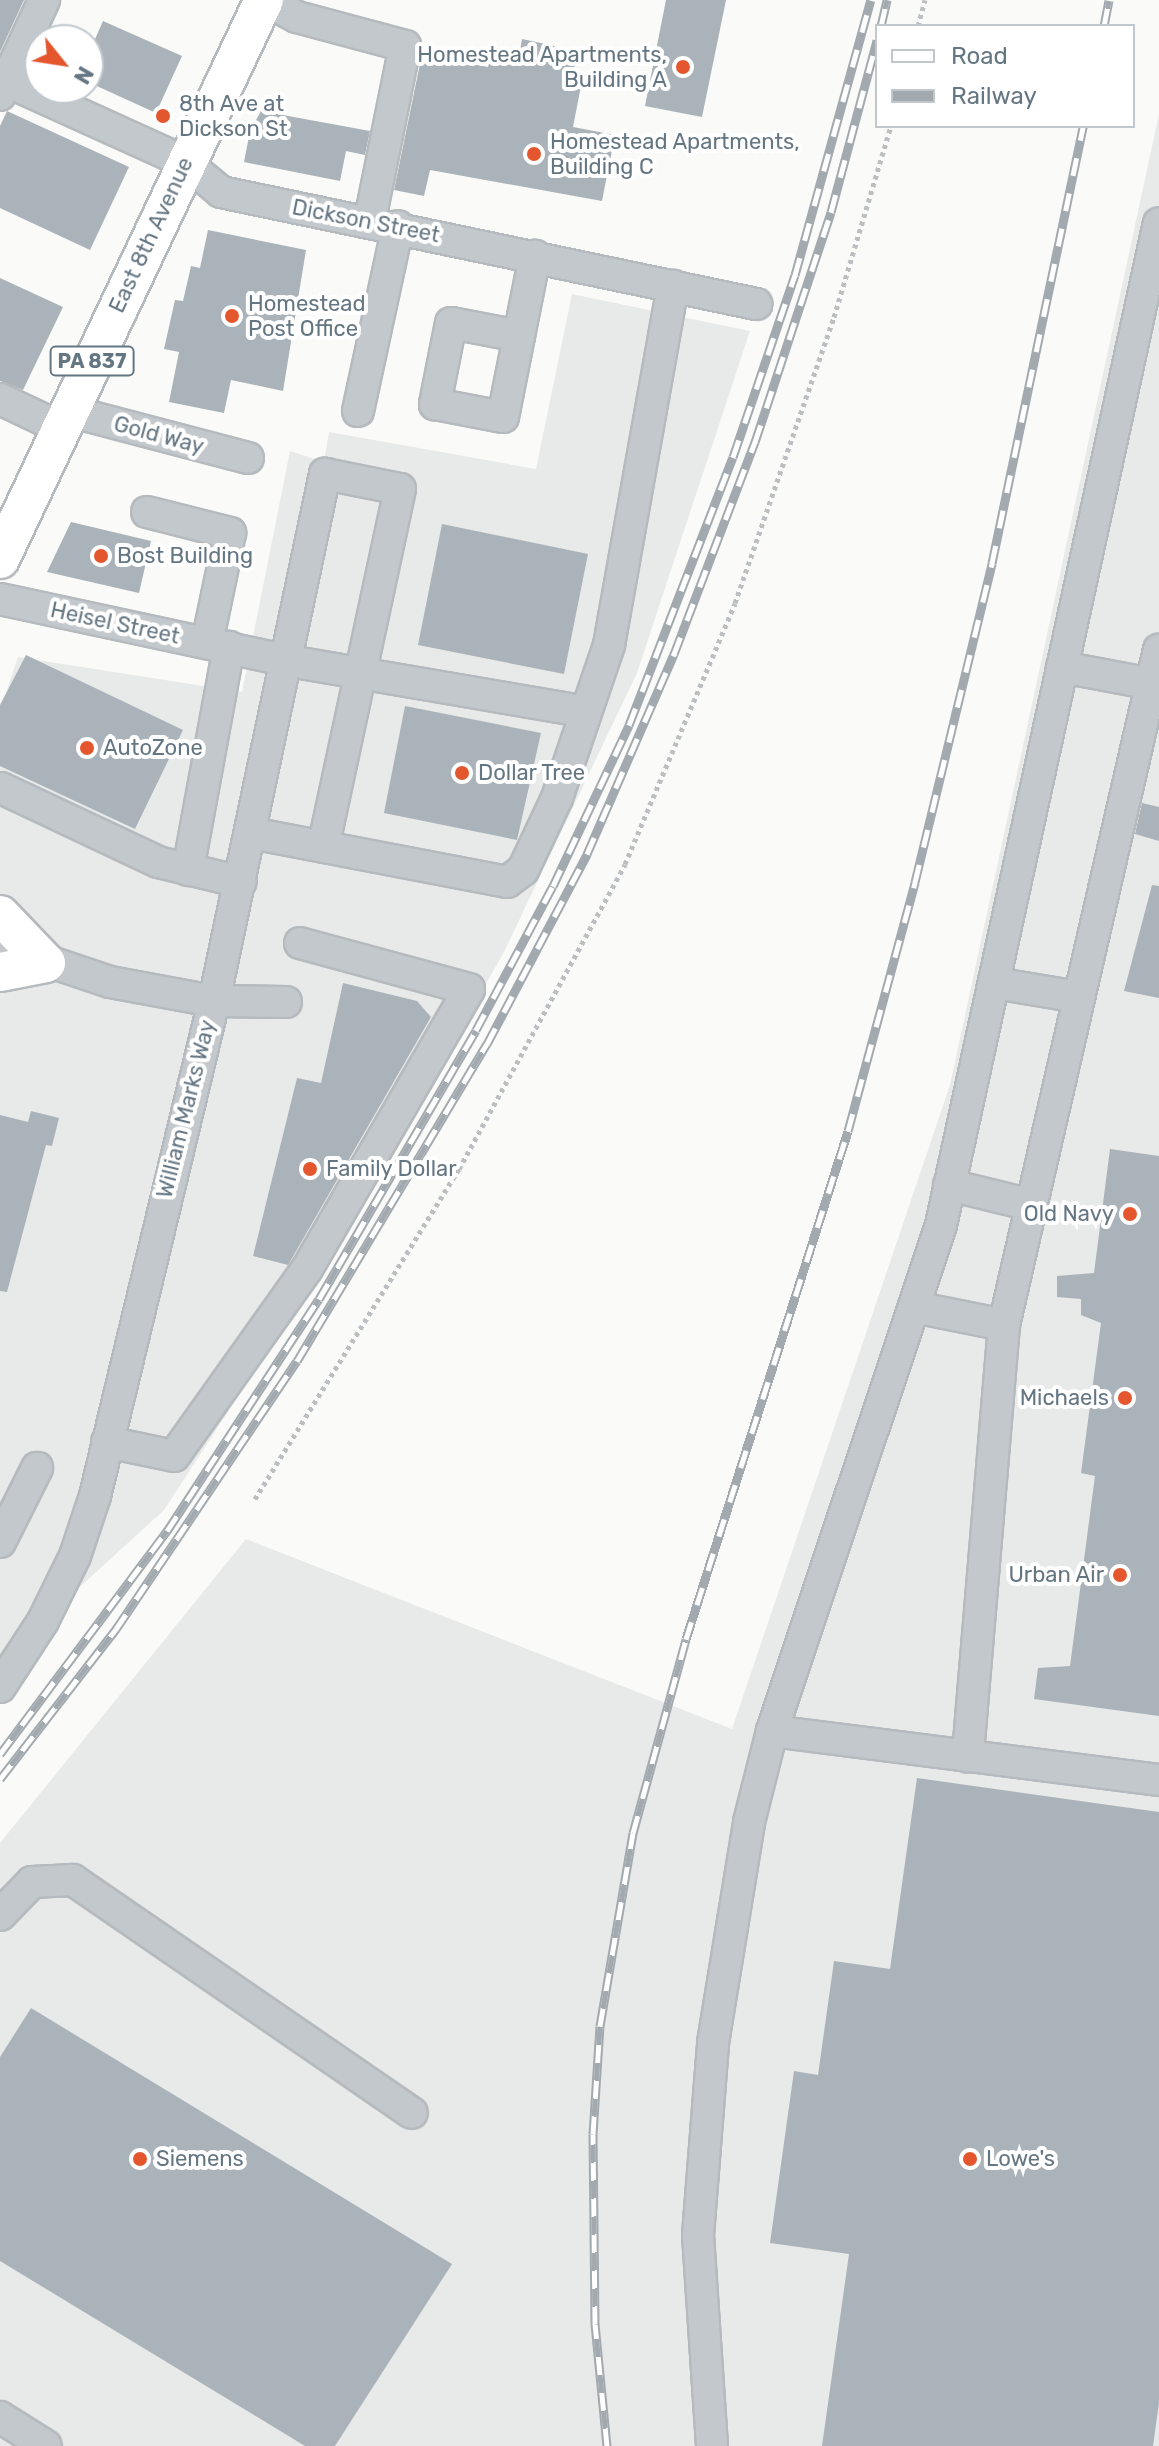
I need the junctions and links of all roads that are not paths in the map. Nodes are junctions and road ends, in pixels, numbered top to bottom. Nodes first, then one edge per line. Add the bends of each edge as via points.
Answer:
1 (44, 0) edge
2 (264, 0) edge
3 (2, 85) edge
4 (185, 162) junction
5 (384, 223) junction
6 (1159, 223) edge
7 (535, 256) junction
8 (673, 286) junction
9 (756, 304) dead end
10 (519, 336) dead end
11 (0, 399) edge
12 (358, 411) dead end
13 (65, 419) junction
14 (248, 458) dead end
15 (147, 512) dead end
16 (0, 559) edge
17 (0, 599) edge
18 (218, 645) junction
19 (1159, 650) edge
20 (289, 661) junction
21 (1062, 667) junction
22 (362, 673) junction
23 (1152, 684) junction
24 (586, 712) junction
25 (1, 788) edge
26 (251, 833) junction
27 (323, 847) junction
28 (188, 870) junction
29 (241, 882) junction
30 (0, 915) edge
31 (300, 943) dead end
32 (0, 945) edge
33 (46, 963) junction
34 (0, 972) edge
35 (994, 983) junction
36 (1079, 997) junction
37 (214, 1001) junction
38 (286, 1002) dead end
39 (949, 1185) junction
40 (1031, 1205) junction
41 (914, 1307) junction
42 (1004, 1325) junction
43 (107, 1442) junction
44 (37, 1468) dead end
45 (0, 1542) edge
46 (0, 1687) edge
47 (772, 1731) junction
48 (968, 1756) junction
49 (1159, 1780) edge
50 (0, 1915) edge
51 (412, 2113) dead end
52 (0, 2417) edge
53 (43, 2445) edge
54 (712, 2446) edge

1 - 3 street
2 - 4 main road, East 8th Avenue / PA 837
2 - 5 street via 297,17 405,46
3 - 4 street, Dickson Street
4 - 5 street, Dickson Street via 221,192
4 - 13 main road, East 8th Avenue / PA 837
5 - 7 street, Dickson Street
5 - 12 street
6 - 21 street
7 - 8 street, Dickson Street
7 - 10 street
8 - 9 street, Dickson Street
8 - 24 street via 609,645
11 - 13 street, Gold Way
13 - 14 street, Gold Way
13 - 16 main road, East 8th Avenue / PA 837
15 - 18 street via 230,533
17 - 18 street, Heisel Street
18 - 20 street, Heisel Street
18 - 28 street
19 - 23 street
20 - 22 street, Heisel Street
20 - 22 street, William Marks Way via 325,474 400,489
20 - 26 street, William Marks Way
21 - 23 street
21 - 35 street
22 - 24 street, Heisel Street
22 - 27 street
23 - 36 street
24 - 27 street via 557,798 523,870 507,882
25 - 28 street via 158,862
26 - 27 street
26 - 29 street, William Marks Way
28 - 29 street
29 - 37 street, William Marks Way
30 - 33 main road
31 - 43 street via 469,989 307,1269 174,1456
32 - 33 street
33 - 34 main road
33 - 37 street via 110,982
35 - 36 street
35 - 39 street
36 - 40 street
37 - 38 street
37 - 43 street, William Marks Way
39 - 40 street
39 - 41 street
40 - 42 street
41 - 42 street
41 - 47 street
42 - 48 street
43 - 46 street, William Marks Way via 75,1556 43,1621
44 - 45 street
47 - 48 street
47 - 54 street via 749,1822 713,2043 698,2235
48 - 49 street
50 - 51 street via 32,1882 73,1880
52 - 53 street

